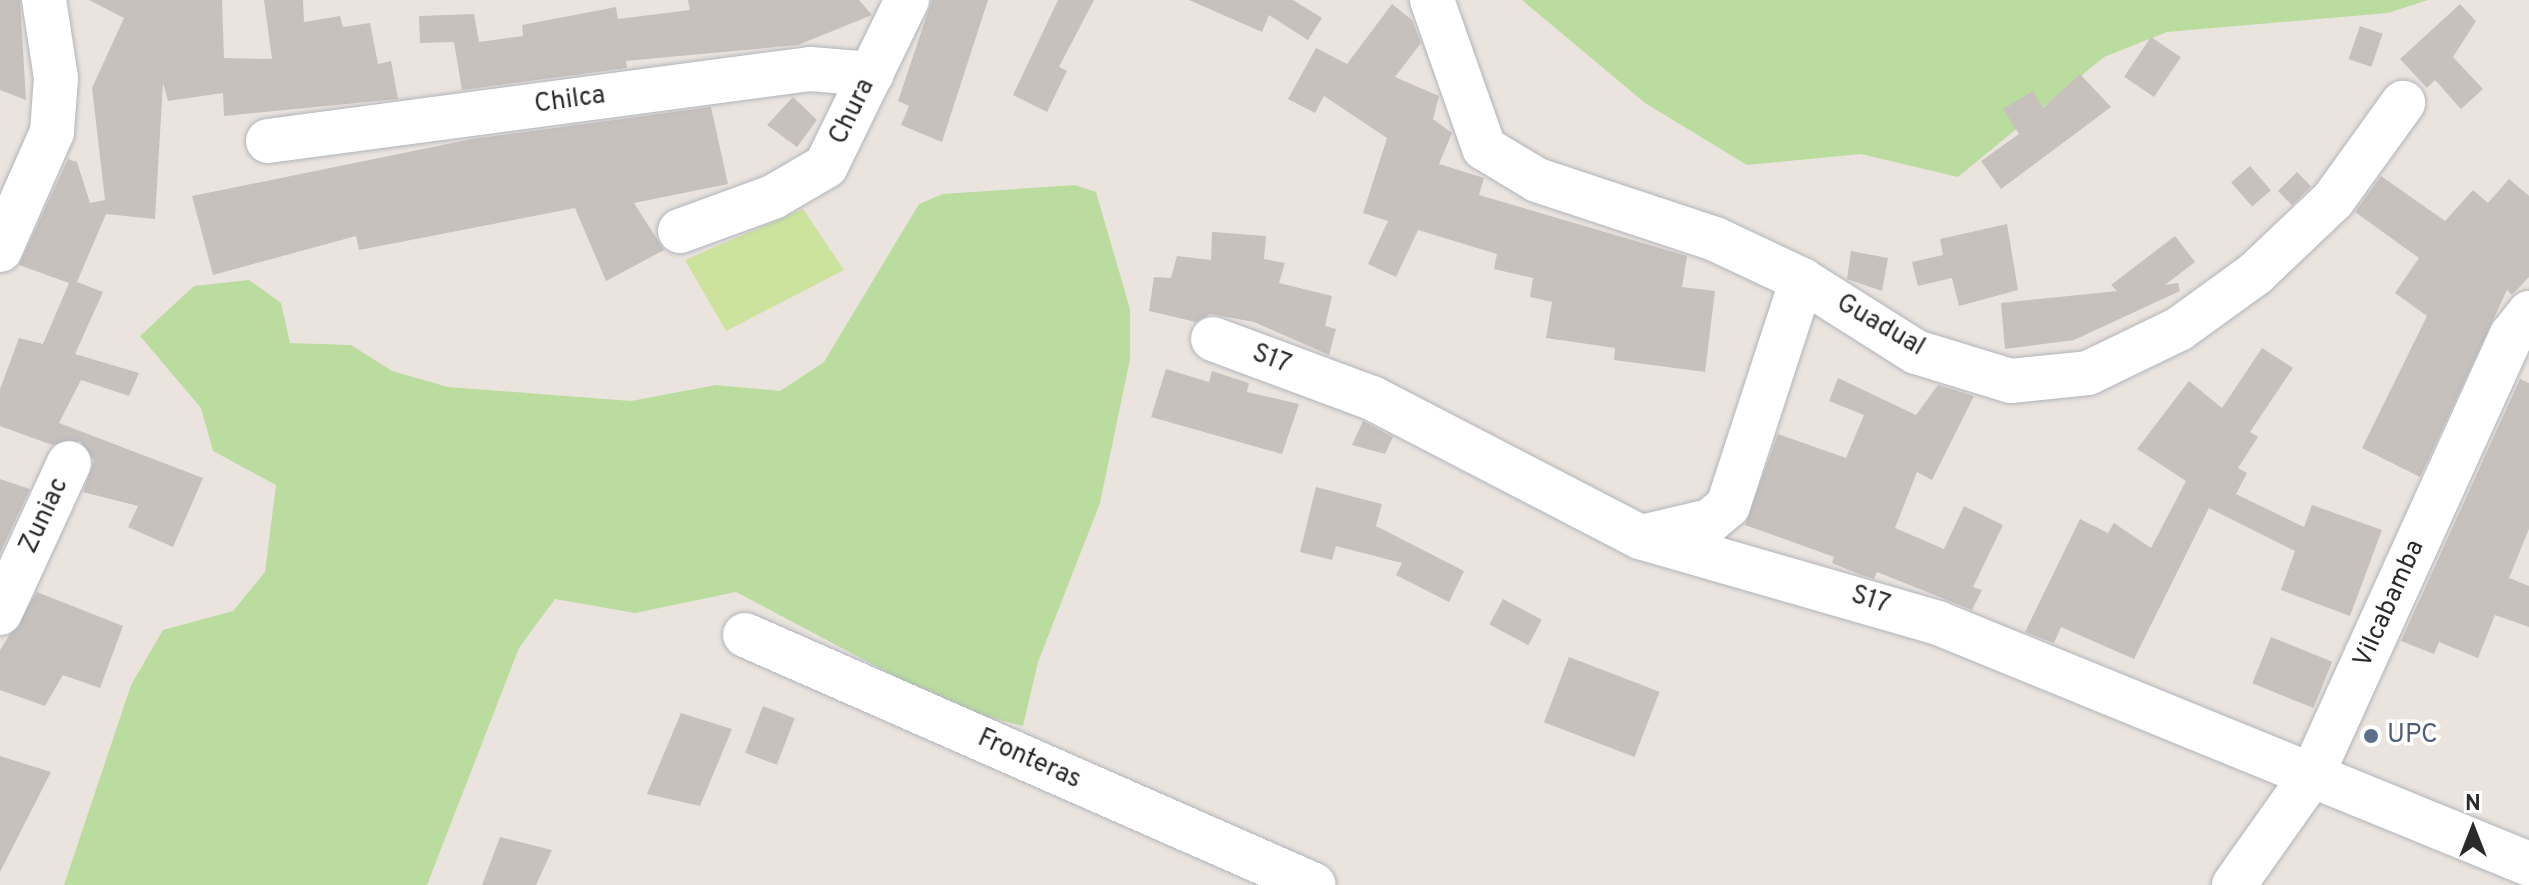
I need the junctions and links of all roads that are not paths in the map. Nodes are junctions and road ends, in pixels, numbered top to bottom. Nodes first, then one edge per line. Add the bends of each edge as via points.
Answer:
1 (44, 0) edge
2 (907, 0) edge
3 (1432, 0) edge
4 (872, 74) junction
5 (2403, 103) dead end
6 (268, 141) dead end
7 (680, 231) dead end
8 (0, 250) edge
9 (1802, 280) junction
10 (2523, 330) edge
11 (1213, 339) dead end
12 (69, 463) dead end
13 (1640, 537) junction
14 (0, 613) edge
15 (745, 635) dead end
16 (2312, 775) junction
17 (2529, 864) edge
18 (1314, 885) edge
19 (2234, 885) edge

1 - 8 street via 56,78 52,132
2 - 4 street, Chura
3 - 9 street, Guadual via 1484,148 1537,180 1715,239
4 - 6 street, Chilca via 810,69
4 - 7 street, Chura via 826,166 773,197
5 - 9 street, Guadual via 2333,200 2255,274 2179,329 2088,373 2011,381 1916,352
9 - 13 street via 1728,506 1710,521
10 - 16 street, Vilcabamba
11 - 13 street, S17 via 1372,398
12 - 14 street, Zuniac
13 - 16 street, S17 via 1938,623
15 - 18 street, Fronteras
16 - 17 street, S17
16 - 19 street, Vilcabamba

